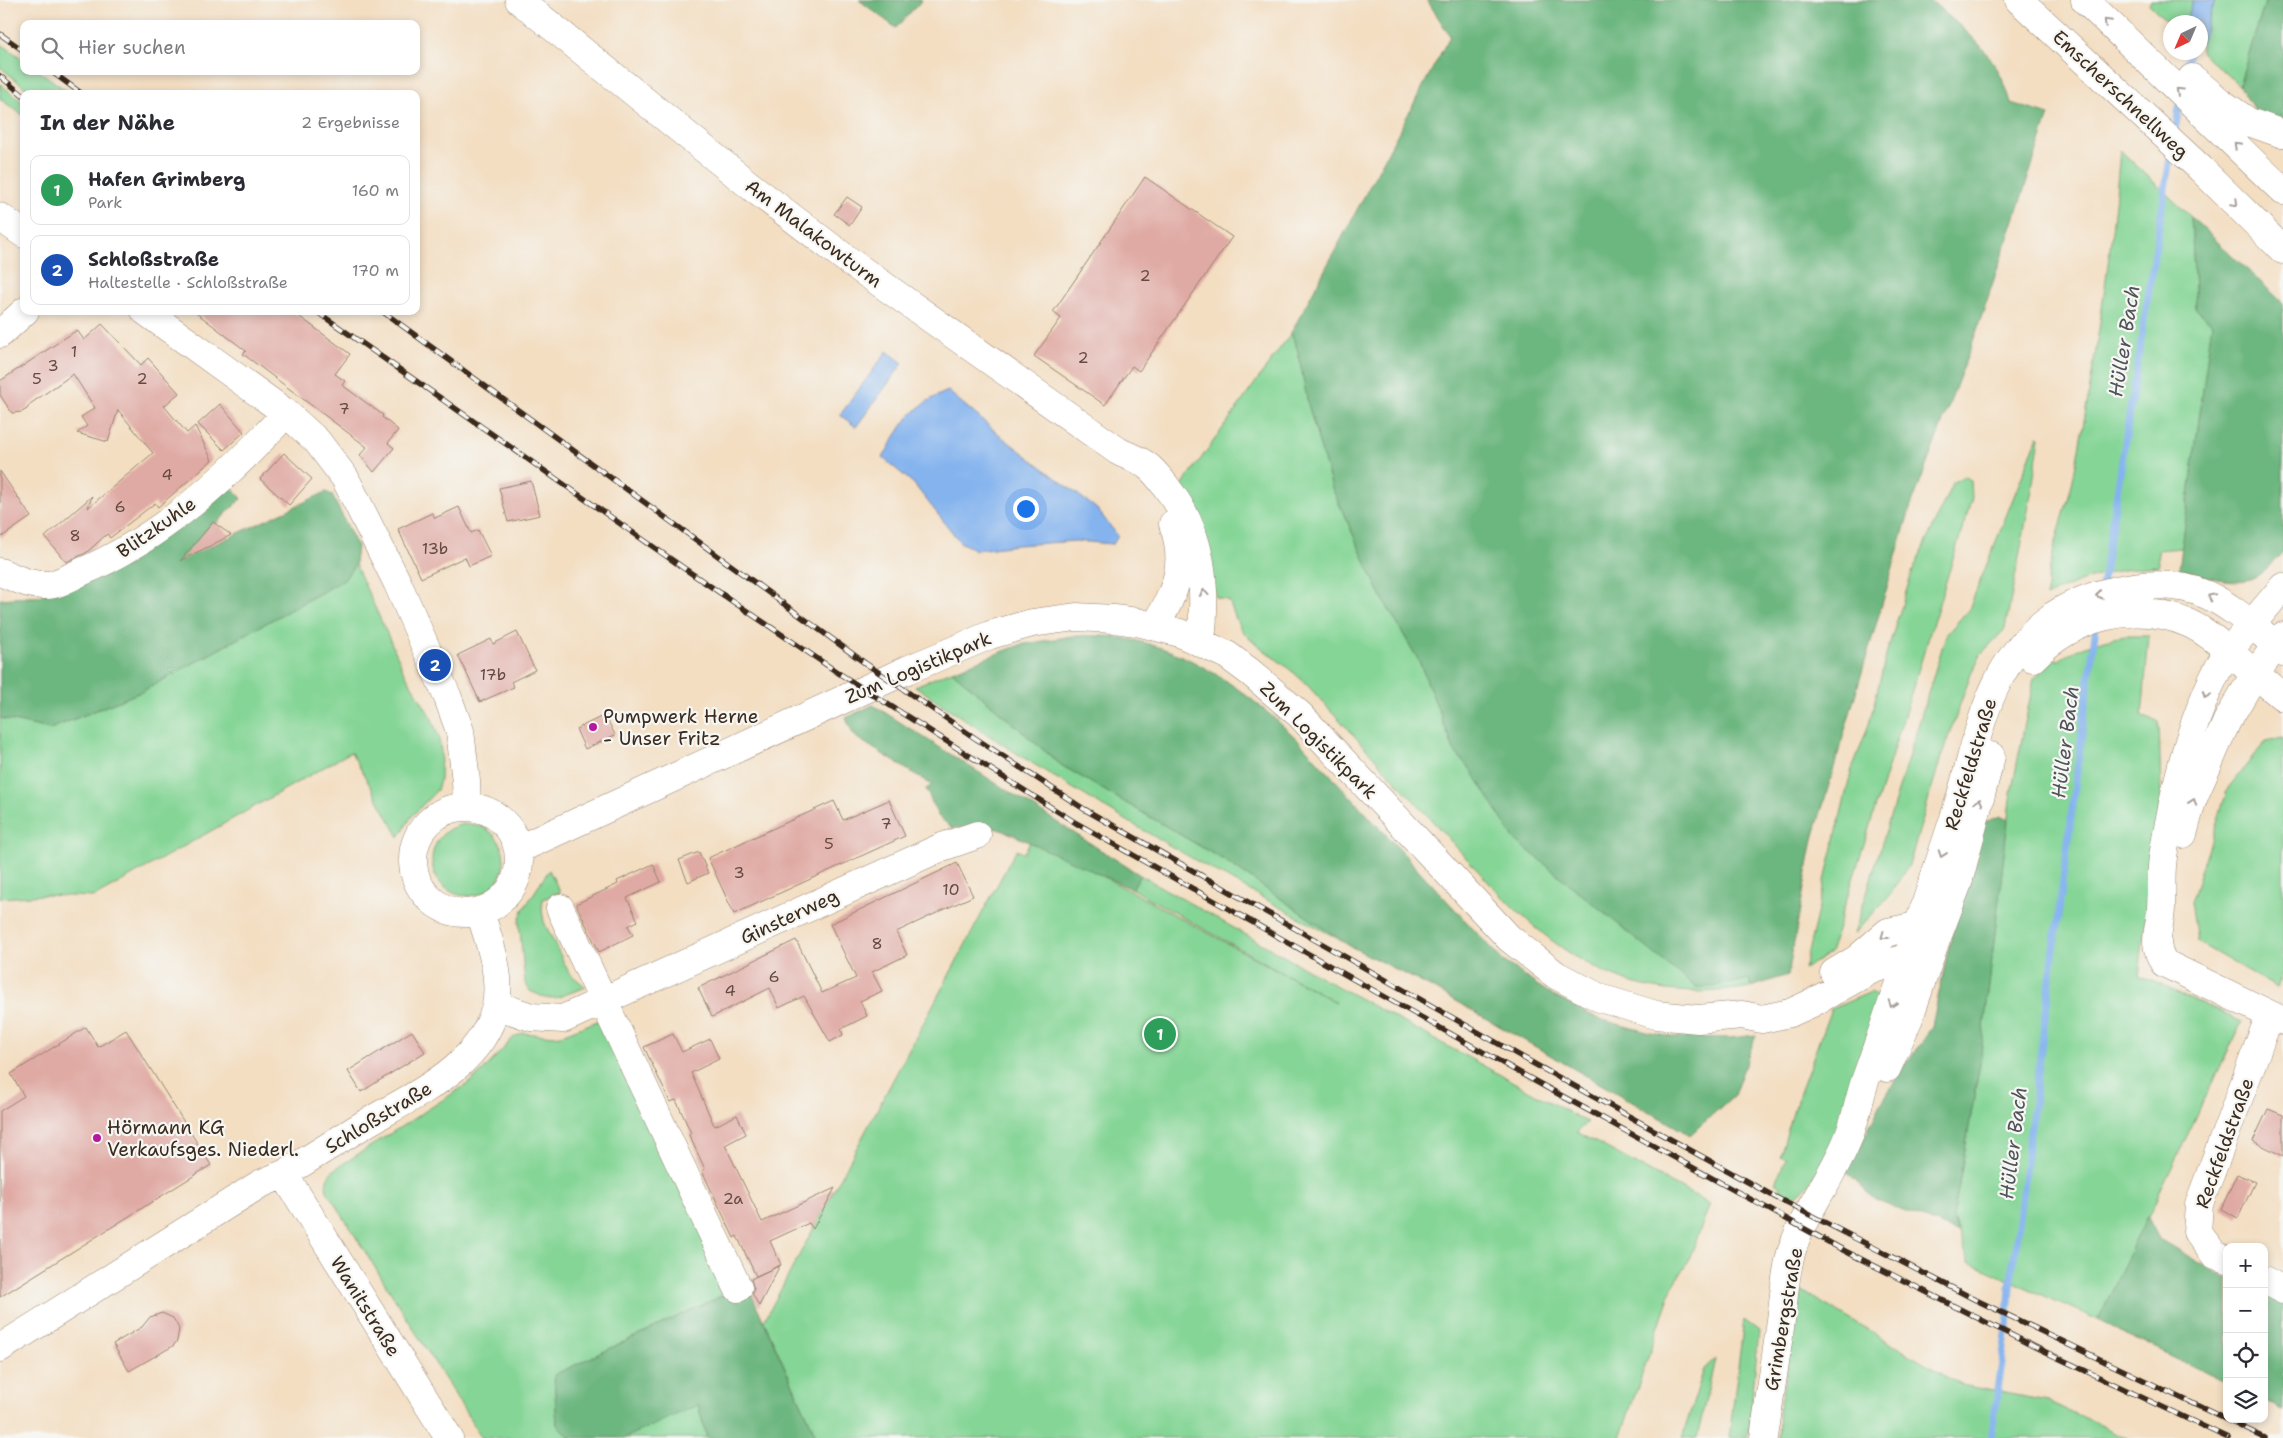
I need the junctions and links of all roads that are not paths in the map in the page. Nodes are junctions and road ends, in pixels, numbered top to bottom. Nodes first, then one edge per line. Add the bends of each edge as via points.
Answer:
1 (519, 0) edge
2 (2020, 0) edge
3 (2085, 0) edge
4 (2217, 113) junction
5 (2283, 134) edge
6 (2283, 191) edge
7 (0, 197) edge
8 (20, 208) edge
9 (0, 217) edge
10 (20, 231) edge
11 (2283, 250) edge
12 (21, 315) edge
13 (151, 315) edge
14 (0, 334) edge
15 (286, 413) junction
16 (1118, 452) junction
17 (0, 572) edge
18 (2283, 587) edge
19 (2137, 600) junction
20 (2251, 625) junction
21 (1156, 626) junction
22 (1201, 642) junction
23 (2281, 645) edge
24 (2228, 651) junction
25 (2255, 674) junction
26 (2283, 697) edge
27 (467, 806) junction
28 (977, 835) dead end
29 (519, 850) junction
30 (560, 908) dead end
31 (2161, 910) junction
32 (480, 912) junction
33 (1930, 935) junction
34 (1908, 957) junction
35 (1853, 971) junction
36 (603, 1001) junction
37 (496, 1005) junction
38 (2276, 1018) edge
39 (1850, 1134) junction
40 (284, 1174) junction
41 (1815, 1204) joint
42 (2223, 1258) edge
43 (2268, 1282) edge
44 (738, 1288) dead end
45 (2283, 1290) edge
46 (0, 1348) edge
47 (449, 1438) edge
48 (1764, 1438) edge

1 - 16 main road, Am Malakowturm via 753,188
2 -> 11 main road, Emscherschnellweg
4 -> 3 main road via 2154,44 2129,43
4 - 5 main road
6 -> 4 main road
7 - 8 main road
9 - 10 main road
12 - 14 main road
13 - 15 main road
15 - 17 main road, Blitzkuhle via 255,447 194,502 152,533 98,565 49,586 24,582
15 - 27 main road via 317,441 345,478 427,648 460,731
16 - 21 main road, Am Malakowturm via 1158,497 1180,543 1180,564 1168,604
22 -> 16 main road, Am Malakowturm via 1205,604 1192,530 1177,500 1147,465
18 - 20 main road, Reckfeldstraße
20 -> 19 main road, Reckfeldstraße via 2226,604 2184,588
19 - 24 main road, Reckfeldstraße via 2155,615 2188,624
19 - 33 main road, Reckfeldstraße via 2114,590 2091,597 2059,623 2045,622 2020,646 2004,668 1989,696 1955,815
20 - 23 main road, Reckfeldstraße
20 - 24 main road, Reckfeldstraße
21 - 22 main road, Zum Logistikpark
21 - 29 main road, Zum Logistikpark via 1076,616 1032,623 990,635 907,670
22 - 35 main road, Zum Logistikpark via 1227,655 1280,696 1509,938 1556,975 1600,998 1656,1015 1698,1019 1742,1015 1762,1018 1790,1013
23 - 25 main road, Reckfeldstraße
24 - 25 main road, Reckfeldstraße
24 -> 31 main road, Reckfeldstraße via 2206,694 2175,791 2162,865
25 - 26 main road
31 -> 25 main road, Reckfeldstraße via 2175,872 2192,801 2227,721
27 - 29 main road via 494,814 506,824
27 - 32 main road via 453,808 429,822 417,839 413,860 420,887 428,898 459,913
28 - 36 main road, Ginsterweg via 942,847
29 - 32 main road via 518,876 512,888 504,899
30 - 36 main road
31 - 38 main road, Reckfeldstraße via 2156,938 2157,951 2164,963
32 - 37 main road, Schloßstraße via 495,959
33 - 34 main road, Reckfeldstraße
33 -> 35 main road, Zum Logistikpark via 1888,932
33 - 39 main road, Reckfeldstraße via 1909,1018 1873,1100
34 - 35 main road, Zum Logistikpark via 1871,970
34 -> 39 main road, Reckfeldstraße
36 - 37 main road, Ginsterweg via 563,1019 531,1017
36 - 44 main road
37 - 40 main road, Schloßstraße via 484,1036 463,1061 437,1082
38 - 42 main road, Reckfeldstraße via 2199,1204 2197,1232 2214,1254
39 - 41 main road, Reckfeldstraße
40 - 46 main road, Schloßstraße via 260,1184
40 - 47 main road, Wanitstraße
41 - 48 main road, Grimbergstraße via 1790,1256
43 - 45 main road

